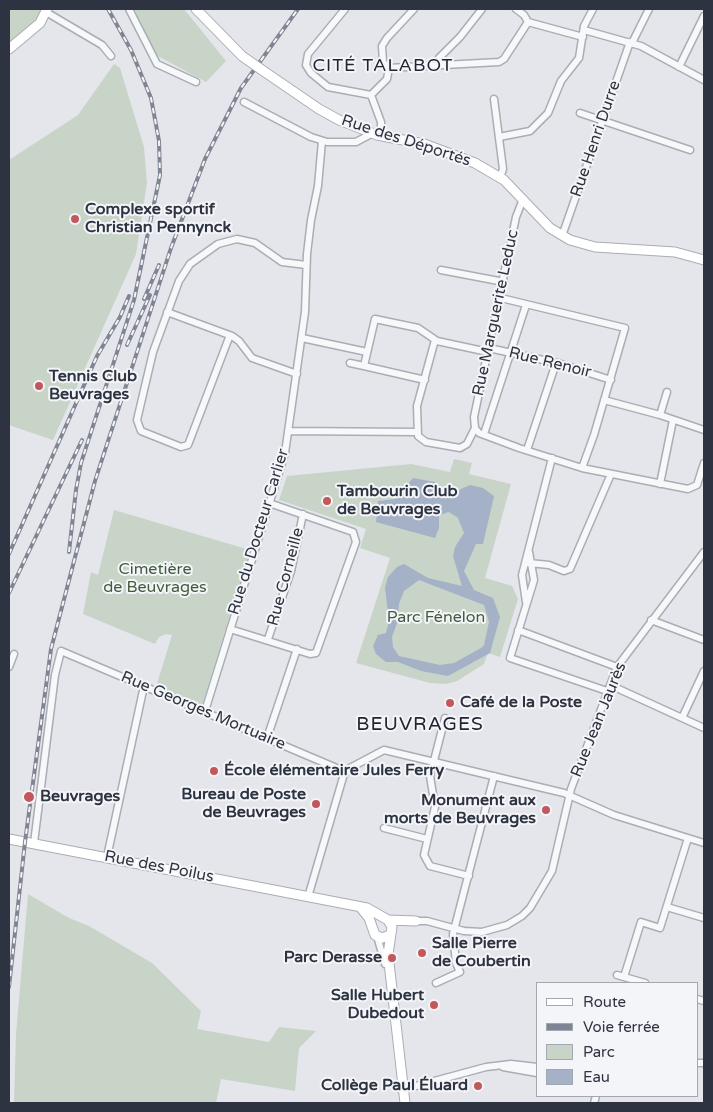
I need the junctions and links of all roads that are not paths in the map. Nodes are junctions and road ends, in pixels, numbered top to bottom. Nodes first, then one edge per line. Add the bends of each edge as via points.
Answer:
1 (129, 9) edge
2 (196, 9) edge
3 (345, 9) edge
4 (414, 9) edge
5 (482, 9) edge
6 (516, 9) edge
7 (593, 9) edge
8 (649, 9) edge
9 (46, 10) edge
10 (704, 16) edge
11 (528, 22) junction
12 (583, 34) junction
13 (631, 43) junction
14 (9, 50) edge
15 (111, 56) dead end
16 (438, 66) junction
17 (679, 66) junction
18 (389, 68) junction
19 (704, 80) edge
20 (196, 82) dead end
21 (371, 95) junction
22 (494, 99) dead end
23 (244, 102) dead end
24 (580, 113) dead end
25 (603, 120) junction
26 (377, 134) junction
27 (499, 137) junction
28 (322, 141) junction
29 (690, 150) dead end
30 (500, 178) junction
31 (523, 199) junction
32 (562, 236) junction
33 (704, 260) edge
34 (306, 265) junction
35 (441, 270) dead end
36 (504, 282) junction
37 (500, 298) junction
38 (526, 305) junction
39 (167, 312) junction
40 (230, 335) junction
41 (302, 338) junction
42 (435, 340) junction
43 (489, 350) junction
44 (367, 352) junction
45 (511, 353) junction
46 (556, 362) junction
47 (350, 363) dead end
48 (364, 366) junction
49 (297, 374) junction
50 (424, 380) junction
51 (611, 380) junction
52 (667, 392) dead end
53 (604, 400) junction
54 (660, 415) junction
55 (673, 420) junction
56 (475, 428) junction
57 (704, 430) edge
58 (288, 431) junction
59 (416, 432) junction
60 (484, 434) junction
61 (528, 450) junction
62 (552, 458) junction
63 (704, 463) edge
64 (582, 468) junction
65 (611, 474) junction
66 (660, 484) junction
67 (269, 503) junction
68 (303, 514) junction
69 (704, 552) edge
70 (528, 564) junction
71 (526, 606) junction
72 (651, 620) junction
73 (230, 628) junction
74 (518, 630) junction
75 (268, 639) junction
76 (704, 640) edge
77 (297, 649) junction
78 (14, 654) dead end
79 (9, 667) edge
80 (617, 667) junction
81 (704, 672) edge
82 (144, 686) junction
83 (608, 688) junction
84 (205, 711) junction
85 (445, 718) dead end
86 (682, 718) junction
87 (704, 728) edge
88 (267, 738) junction
89 (433, 763) junction
90 (346, 772) junction
91 (494, 776) junction
92 (570, 794) junction
93 (384, 828) dead end
94 (427, 838) junction
95 (688, 838) junction
96 (9, 839) edge
97 (34, 843) junction
98 (704, 843) edge
99 (107, 857) junction
100 (469, 876) junction
101 (308, 897) junction
102 (667, 907) junction
103 (360, 908) junction
104 (704, 918) edge
105 (387, 920) junction
106 (416, 920) junction
107 (373, 927) junction
108 (455, 929) junction
109 (390, 934) junction
110 (377, 936) junction
111 (631, 981) edge
112 (436, 983) dead end
113 (392, 1010) junction
114 (495, 1065) junction
115 (536, 1068) edge
116 (536, 1072) edge
117 (402, 1090) junction
118 (401, 1103) edge
119 (405, 1103) edge

1 - 20 street via 157,64
2 - 26 street, Rue des Déportés, bridge via 242,56 318,109
3 - 21 street via 308,54 306,65 328,87
4 - 18 street via 382,46 383,62
5 - 16 street via 439,58
6 - 11 street
7 - 12 street
8 - 13 street, Rue Henri Durre
9 - 14 street via 40,23
9 - 15 street via 102,45
10 - 17 street
11 - 12 street
11 - 16 street via 501,61
12 - 13 street
12 - 27 street via 579,58 560,81 551,106 540,123 527,132
13 - 17 street
13 - 25 street, Rue Henri Durre
16 - 18 street
17 - 19 street
18 - 21 street via 387,78
21 - 26 street via 381,122
22 - 27 street
23 - 28 street
24 - 25 street
25 - 29 street
25 - 32 street, Rue Henri Durre
26 - 28 street via 356,142
26 - 30 street, Rue des Déportés via 451,153
27 - 30 street via 503,172
28 - 34 street, Rue du Docteur Carlier
30 - 31 street, Rue des Déportés
31 - 32 street, Rue des Déportés
31 - 36 street, Rue Marguerite Leduc
32 - 33 street via 591,246 670,252
34 - 39 street via 282,262 261,246 248,241 225,241 211,248 185,270
34 - 41 street, Rue du Docteur Carlier
35 - 36 street
36 - 37 street, Rue Marguerite Leduc
37 - 38 street
37 - 43 street, Rue Marguerite Leduc
38 - 45 street
38 - 51 street via 622,326 626,332
39 - 40 street
39 - 40 street via 151,358 137,420 138,428 144,434 181,447 188,445
40 - 49 street via 239,340 252,358
41 - 44 street
41 - 49 street, Rue du Docteur Carlier
42 - 43 street, Rue Renoir
42 - 44 street via 418,328 375,318
42 - 50 street
43 - 45 street, Rue Renoir
43 - 56 street, Rue Marguerite Leduc via 474,417
44 - 48 street
45 - 46 street, Rue Renoir
45 - 60 street
46 - 51 street, Rue Renoir
46 - 61 street
47 - 48 street
48 - 50 street
49 - 58 street, Rue du Docteur Carlier
50 - 59 street via 416,406
51 - 53 street
52 - 54 street
53 - 54 street
53 - 64 street
54 - 55 street
55 - 57 street
55 - 66 street
56 - 59 street via 467,444 460,448 426,442
56 - 60 street
58 - 59 street
58 - 67 street, Rue du Docteur Carlier via 281,468
60 - 61 street
61 - 62 street
62 - 64 street
62 - 70 street
63 - 66 street via 697,485 688,489
64 - 65 street
65 - 66 street
65 - 70 street via 570,569 564,571 549,565
67 - 68 street
67 - 73 street, Rue du Docteur Carlier
68 - 75 street, Rue Corneille via 291,571
68 - 77 street via 353,532 356,540 318,650 312,654
69 - 72 street, Rue Jean Jaurès
70 - 71 street via 522,580
70 - 71 street via 535,578
71 - 74 street
72 - 76 street
72 - 80 street, Rue Jean Jaurès
73 - 75 street
73 - 84 street, Rue du Docteur Carlier
74 - 80 street
74 - 83 street via 510,658
75 - 77 street
77 - 88 street
78 - 79 street
80 - 83 street, Rue Jean Jaurès
81 - 86 street
82 - 84 street, Rue Georges Mortuaire
82 - 97 street, Rue Georges Mortuaire via 61,651 55,675
82 - 99 street
83 - 86 street
83 - 92 street, Rue Jean Jaurès
84 - 88 street, Rue Georges Mortuaire
85 - 89 street
86 - 87 street
88 - 90 street, Rue Georges Mortuaire
89 - 90 street via 384,750
89 - 91 street
89 - 94 street via 430,779 435,807
90 - 101 street
91 - 92 street
91 - 100 street
92 - 95 street via 611,814
92 - 108 street, Rue Jean Jaurès via 555,861 546,884 530,908 515,921 495,930 473,932
93 - 94 street
94 - 100 street via 424,855 429,865
95 - 98 street
95 - 102 street
96 - 97 street, Rue des Poilus
97 - 99 street, Rue des Poilus
99 - 101 street, Rue des Poilus
100 - 108 street
101 - 103 street, Rue des Poilus
102 - 104 street
102 - 111 street via 660,928 641,922 621,976
103 - 105 street, Rue des Poilus via 371,910
103 - 107 street
105 - 106 street
105 - 107 street via 377,920
105 - 109 street via 392,925
106 - 108 street, Rue Jean Jaurès
106 - 109 street
107 - 110 street
108 - 112 street via 454,946 460,972
109 - 110 street via 384,938
109 - 113 street via 388,956
110 - 113 street via 384,954
113 - 117 street
114 - 115 street
114 - 116 street
114 - 117 street
117 - 118 street
117 - 119 street

